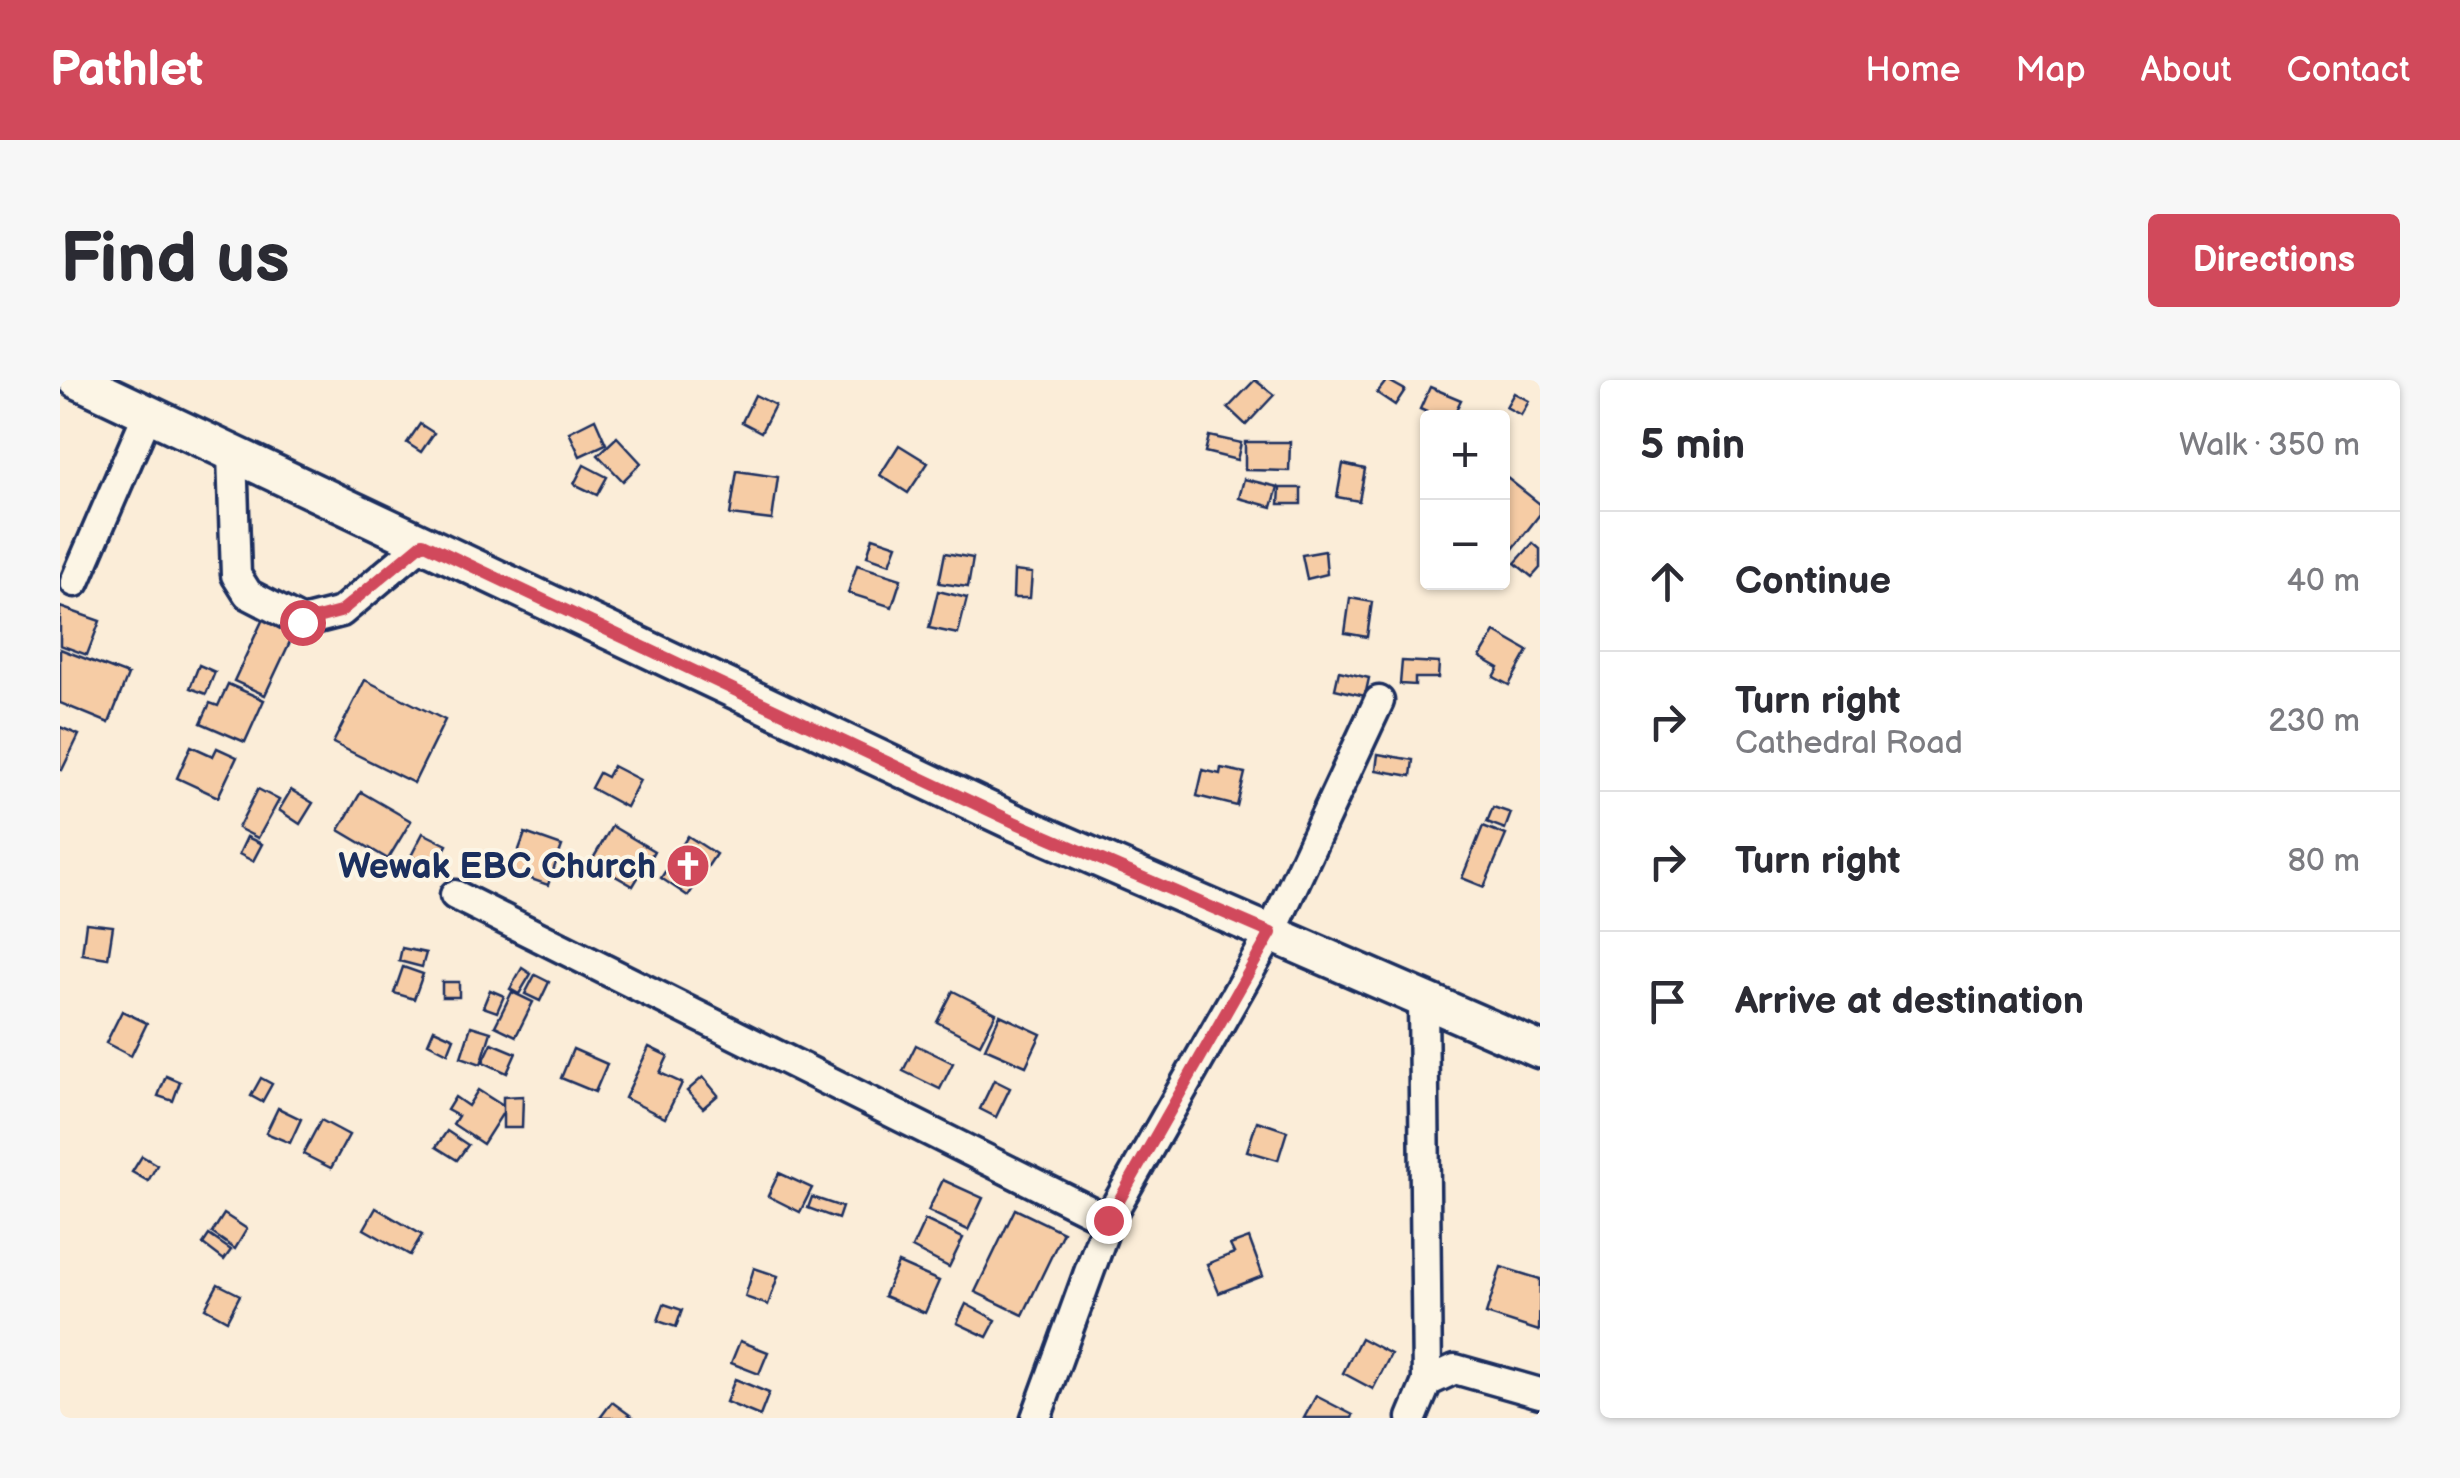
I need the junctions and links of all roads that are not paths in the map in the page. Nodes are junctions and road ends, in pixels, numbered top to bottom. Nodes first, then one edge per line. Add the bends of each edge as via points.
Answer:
1 (77, 380) edge
2 (148, 414) junction
3 (232, 453) junction
4 (423, 543) junction
5 (75, 582) dead end
6 (1379, 701) dead end
7 (455, 895) dead end
8 (1271, 933) junction
9 (1423, 999) junction
10 (1540, 1050) edge
11 (1108, 1220) junction
12 (1427, 1382) junction
13 (1540, 1393) edge
14 (1036, 1418) edge
15 (1412, 1418) edge

1 - 2 main road
2 - 3 main road
2 - 5 street
3 - 4 main road
3 - 4 street via 236,576 248,594 302,622 340,612
4 - 8 main road via 1014,822
6 - 8 street
7 - 11 street
8 - 9 main road
8 - 11 street
9 - 10 main road
9 - 12 street
11 - 14 street
12 - 13 street via 1455,1369
12 - 15 street

